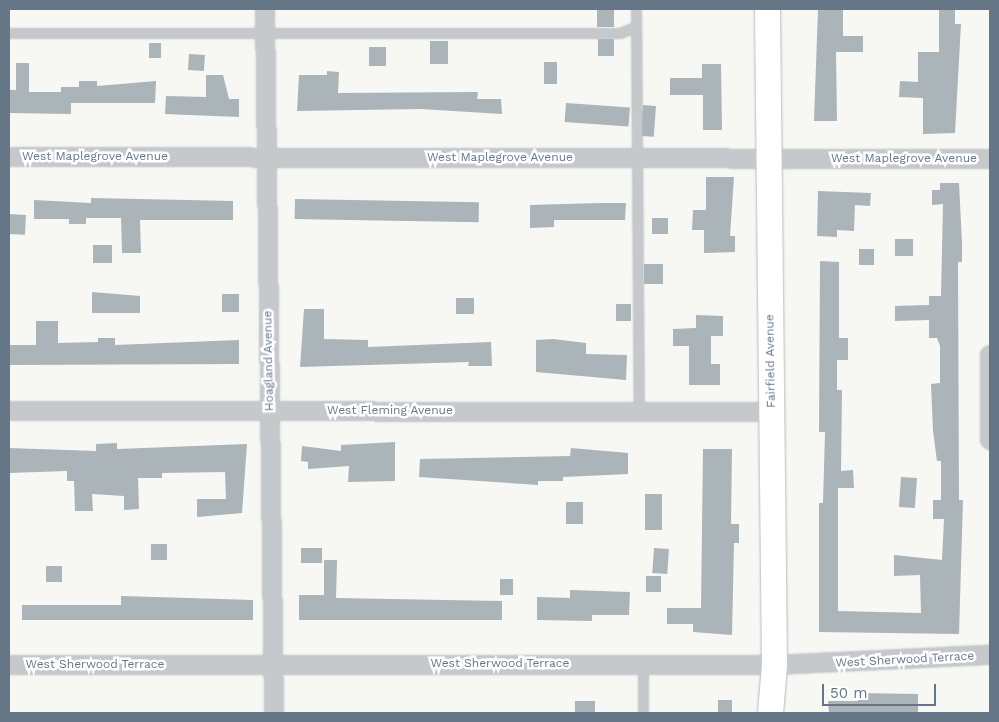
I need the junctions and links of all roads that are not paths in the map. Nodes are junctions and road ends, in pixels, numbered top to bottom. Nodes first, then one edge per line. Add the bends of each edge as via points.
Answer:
1 (265, 9) edge
2 (636, 9) edge
3 (767, 9) edge
4 (635, 27) junction
5 (266, 32) junction
6 (9, 33) edge
7 (9, 157) edge
8 (267, 158) junction
9 (636, 158) junction
10 (768, 159) junction
11 (990, 159) edge
12 (990, 355) edge
13 (9, 411) edge
14 (270, 411) junction
15 (639, 412) junction
16 (772, 412) junction
17 (990, 440) edge
18 (990, 656) edge
19 (643, 663) junction
20 (9, 665) edge
21 (274, 665) junction
22 (774, 665) junction
23 (274, 713) edge
24 (643, 713) edge
25 (770, 713) edge

1 - 5 street, Hoagland Avenue
2 - 4 lane
3 - 10 main road, Fairfield Avenue
4 - 5 lane via 595,33
4 - 9 lane
5 - 6 lane
5 - 8 street, Hoagland Avenue
7 - 8 street, West Maplegrove Avenue
8 - 9 street, West Maplegrove Avenue
8 - 14 street, Hoagland Avenue
9 - 10 street, West Maplegrove Avenue
9 - 15 lane
10 - 11 street, West Maplegrove Avenue
10 - 16 main road, Fairfield Avenue
12 - 17 street
13 - 14 street, West Fleming Avenue
14 - 15 street, West Fleming Avenue
14 - 21 street, Hoagland Avenue
15 - 16 street, West Fleming Avenue
16 - 22 main road, Fairfield Avenue
18 - 22 street, West Sherwood Terrace
19 - 21 street, West Sherwood Terrace
19 - 22 street, West Sherwood Terrace
19 - 24 lane
20 - 21 street, West Sherwood Terrace
21 - 23 street, Hoagland Avenue
22 - 25 main road, Fairfield Avenue

